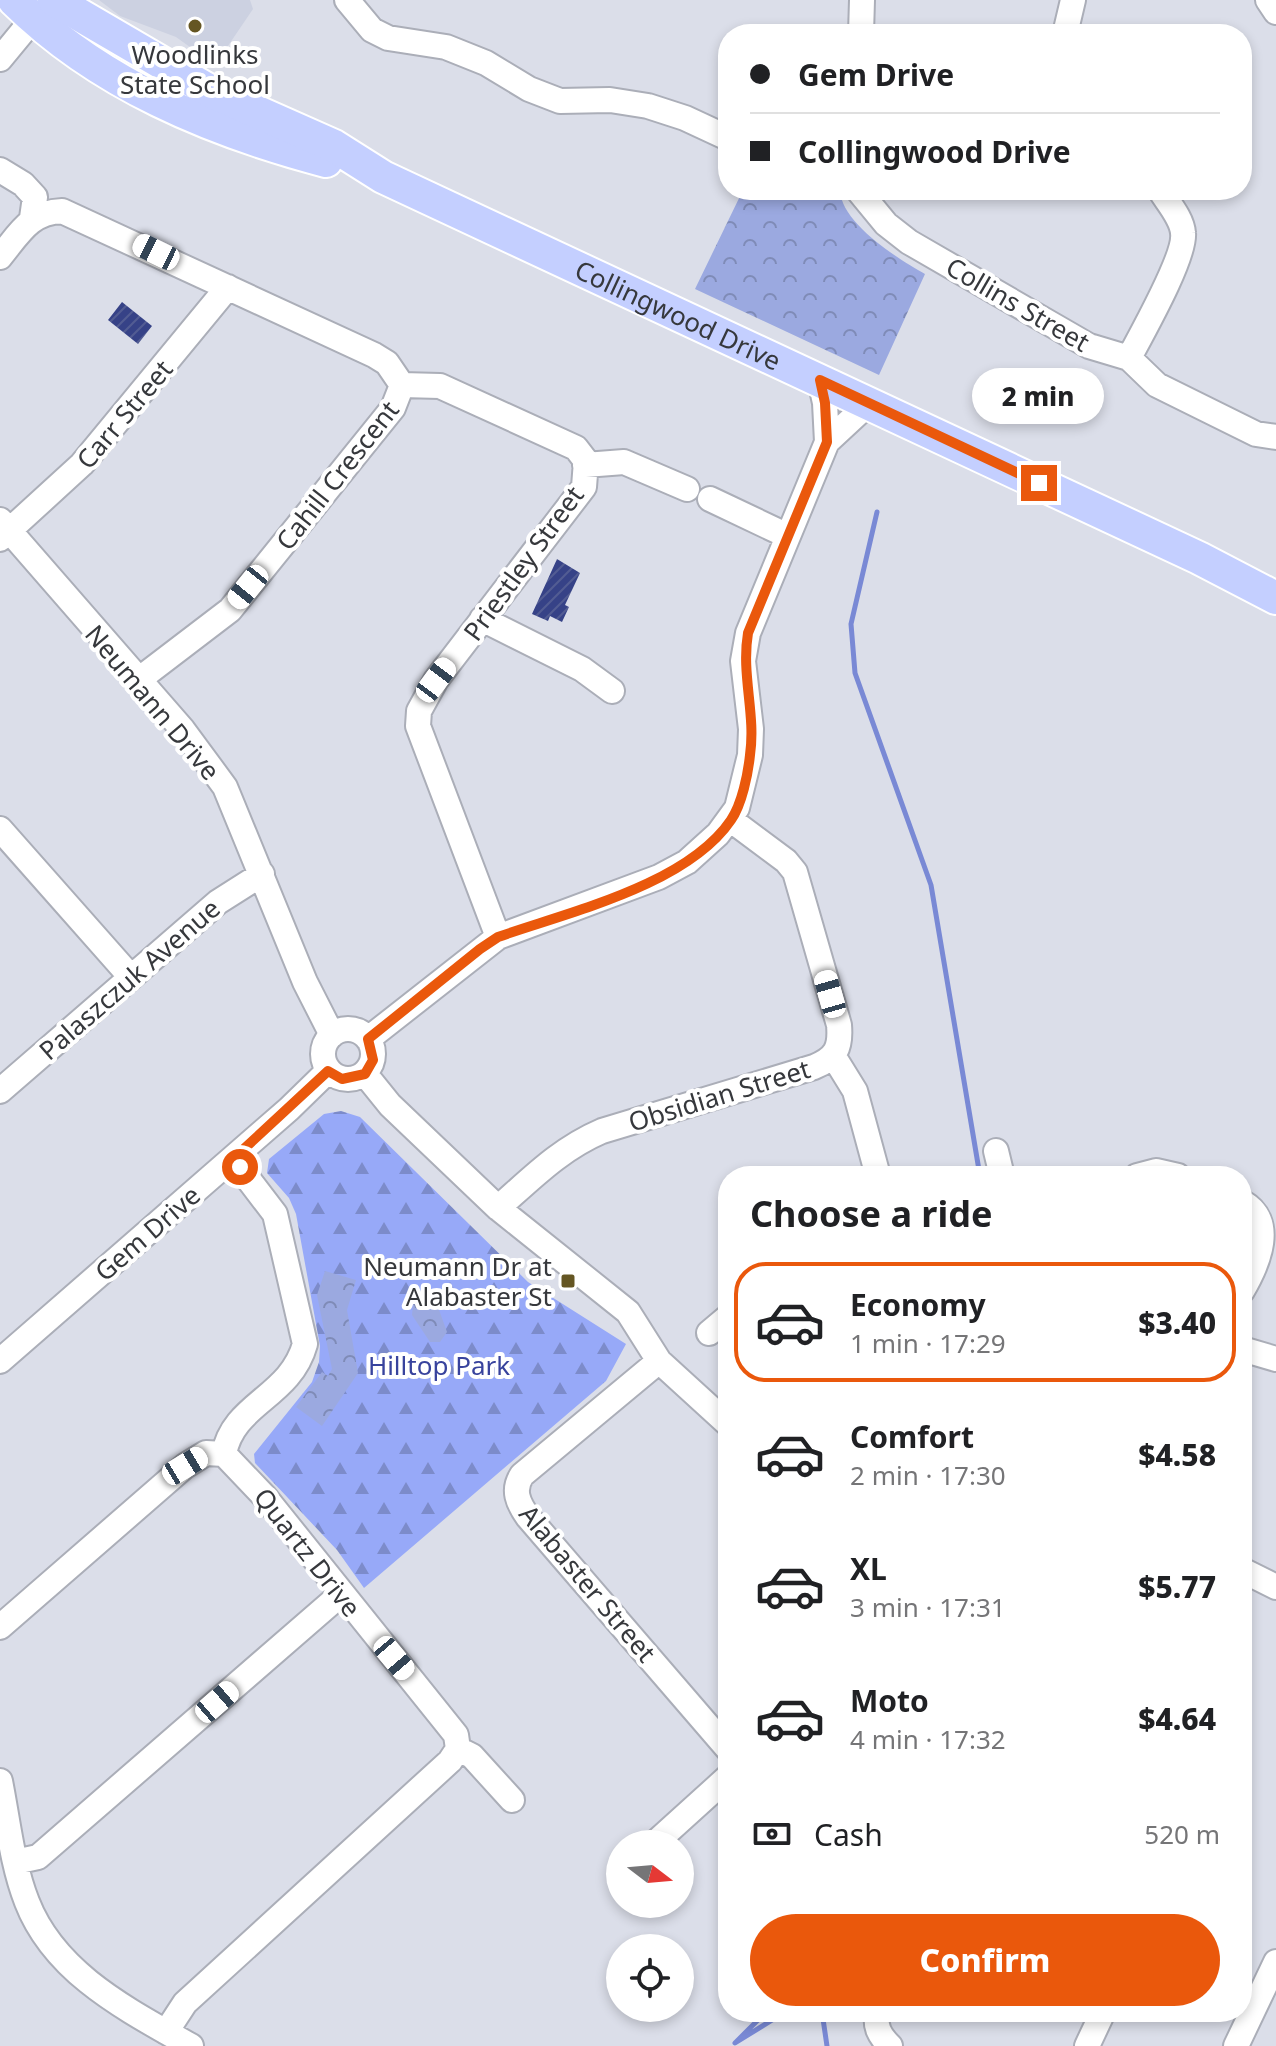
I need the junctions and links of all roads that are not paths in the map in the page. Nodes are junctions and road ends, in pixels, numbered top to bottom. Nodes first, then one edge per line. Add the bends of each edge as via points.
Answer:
1 (7, 0) edge
2 (347, 0) edge
3 (862, 0) edge
4 (1073, 0) edge
5 (1268, 0) edge
6 (34, 5) edge
7 (0, 9) edge
8 (1276, 12) edge
9 (861, 24) edge
10 (1068, 24) edge
11 (0, 59) edge
12 (718, 133) edge
13 (0, 170) edge
14 (866, 200) edge
15 (1165, 200) edge
16 (32, 218) junction
17 (0, 257) edge
18 (228, 287) junction
19 (1129, 358) junction
20 (820, 380) junction
21 (402, 385) junction
22 (868, 404) junction
23 (1276, 437) edge
24 (827, 442) junction
25 (585, 465) junction
26 (687, 489) dead end
27 (710, 499) dead end
28 (3, 530) edge
29 (788, 536) junction
30 (1276, 598) edge
31 (482, 619) junction
32 (137, 681) junction
33 (612, 691) dead end
34 (731, 820) junction
35 (0, 829) edge
36 (262, 874) junction
37 (498, 937) junction
38 (130, 976) junction
39 (332, 1035) junction
40 (368, 1039) junction
41 (834, 1057) junction
42 (328, 1071) junction
43 (365, 1074) junction
44 (0, 1091) edge
45 (996, 1151) dead end
46 (233, 1159) junction
47 (875, 1166) edge
48 (1000, 1166) edge
49 (1252, 1206) edge
50 (498, 1208) junction
51 (1271, 1227) edge
52 (1252, 1272) edge
53 (1252, 1352) edge
54 (1276, 1359) edge
55 (0, 1361) edge
56 (659, 1361) junction
57 (718, 1415) edge
58 (224, 1454) junction
59 (1252, 1575) edge
60 (1276, 1587) edge
61 (340, 1595) junction
62 (0, 1627) edge
63 (718, 1737) edge
64 (458, 1749) junction
65 (0, 1781) edge
66 (718, 1786) edge
67 (512, 1800) dead end
68 (669, 1830) edge
69 (15, 1862) junction
70 (1276, 1962) edge
71 (1252, 2012) edge
72 (876, 2022) edge
73 (1098, 2022) edge
74 (1247, 2022) edge
75 (166, 2032) junction
76 (191, 2046) edge
77 (890, 2046) edge
78 (1087, 2046) edge
79 (1236, 2046) edge

1 - 7 street
2 - 12 street via 372,30 388,38 446,47 560,101 648,106
3 - 9 street
4 - 10 street
5 - 8 street
6 - 11 street
6 - 20 main road, Collingwood Drive via 98,66 204,123 383,177
13 - 16 street via 35,197
14 - 19 street, Collins Street via 909,242 1089,346
15 - 19 street via 1184,234
16 - 17 street
16 - 18 street, Cahill Crescent via 45,211 83,218
18 - 21 street, Cahill Crescent via 374,355 387,363
18 - 28 street, Carr Street via 82,464
19 - 23 street, Collins Street via 1157,385 1256,434
20 - 22 main road, Collingwood Drive
20 - 24 street
21 - 25 street, Priestley Street via 440,386 576,448
21 - 32 street, Cahill Crescent via 393,408 230,610
22 - 24 street
22 - 30 main road, Collingwood Drive
24 - 29 street
25 - 26 street via 624,462
25 - 31 street, Priestley Street via 584,487
27 - 29 street
28 - 32 street, Neumann Drive
29 - 34 street via 748,633 743,661 750,755
31 - 33 street via 582,669
31 - 37 street, Priestley Street via 426,695 418,726
32 - 36 street, Neumann Drive via 183,730 225,787
34 - 37 street via 687,862 659,877
34 - 41 street, Obsidian Street via 795,872 839,1025
35 - 38 street
36 - 38 street, Palaszczuk Avenue via 218,902
36 - 39 street, Neumann Drive
37 - 40 street
38 - 44 street, Palaszczuk Avenue
39 - 40 street via 353,1029
39 - 42 street via 323,1048
40 - 43 street via 373,1060
41 - 47 street via 855,1091
41 - 50 street, Obsidian Street via 575,1143
42 - 43 street via 342,1079
42 - 46 street, Gem Drive
43 - 50 street via 390,1105
45 - 48 street
46 - 55 street, Gem Drive
46 - 58 street via 275,1214 305,1344 299,1365 284,1383 234,1427
49 - 51 street
50 - 56 street via 628,1312
51 - 52 street
53 - 54 street
56 - 57 street
56 - 63 street, Alabaster Street via 522,1475 517,1496 528,1517
58 - 61 street, Quartz Drive via 327,1571
58 - 62 street via 206,1453 185,1466
59 - 60 street
61 - 64 street, Quartz Drive via 448,1722
61 - 69 street via 38,1857
64 - 67 street via 472,1756
64 - 75 street via 185,2003
65 - 69 street
66 - 68 street
69 - 75 street via 27,1903 66,1963 115,2003
70 - 71 street
72 - 77 street
73 - 78 street
74 - 79 street
75 - 76 street

